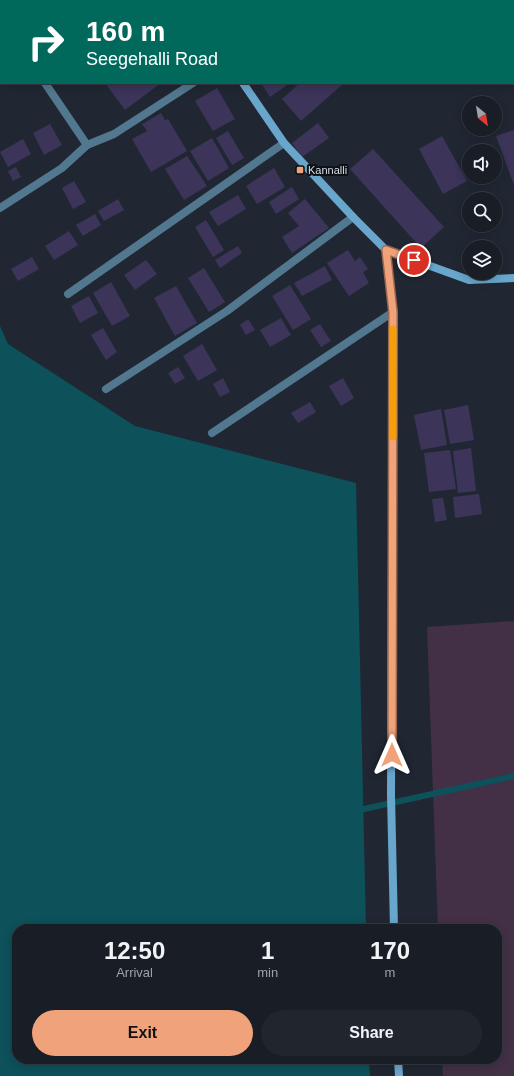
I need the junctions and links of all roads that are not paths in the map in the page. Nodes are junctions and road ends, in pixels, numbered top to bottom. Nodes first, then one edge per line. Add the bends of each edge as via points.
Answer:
1 (46, 84) edge
2 (190, 84) edge
3 (244, 84) edge
4 (284, 142) junction
5 (87, 145) junction
6 (0, 208) edge
7 (353, 217) junction
8 (386, 250) junction
9 (514, 278) edge
10 (68, 294) dead end
11 (393, 312) junction
12 (106, 389) dead end
13 (212, 433) dead end
14 (394, 924) edge
15 (398, 1064) edge
16 (399, 1076) edge

1 - 5 street
2 - 5 street via 114,134
3 - 4 street
4 - 7 street
4 - 10 street
5 - 6 street via 62,168
7 - 8 street
7 - 12 street via 227,311
8 - 9 street via 469,280
8 - 11 street
11 - 13 street
11 - 14 street via 391,796
15 - 16 street

